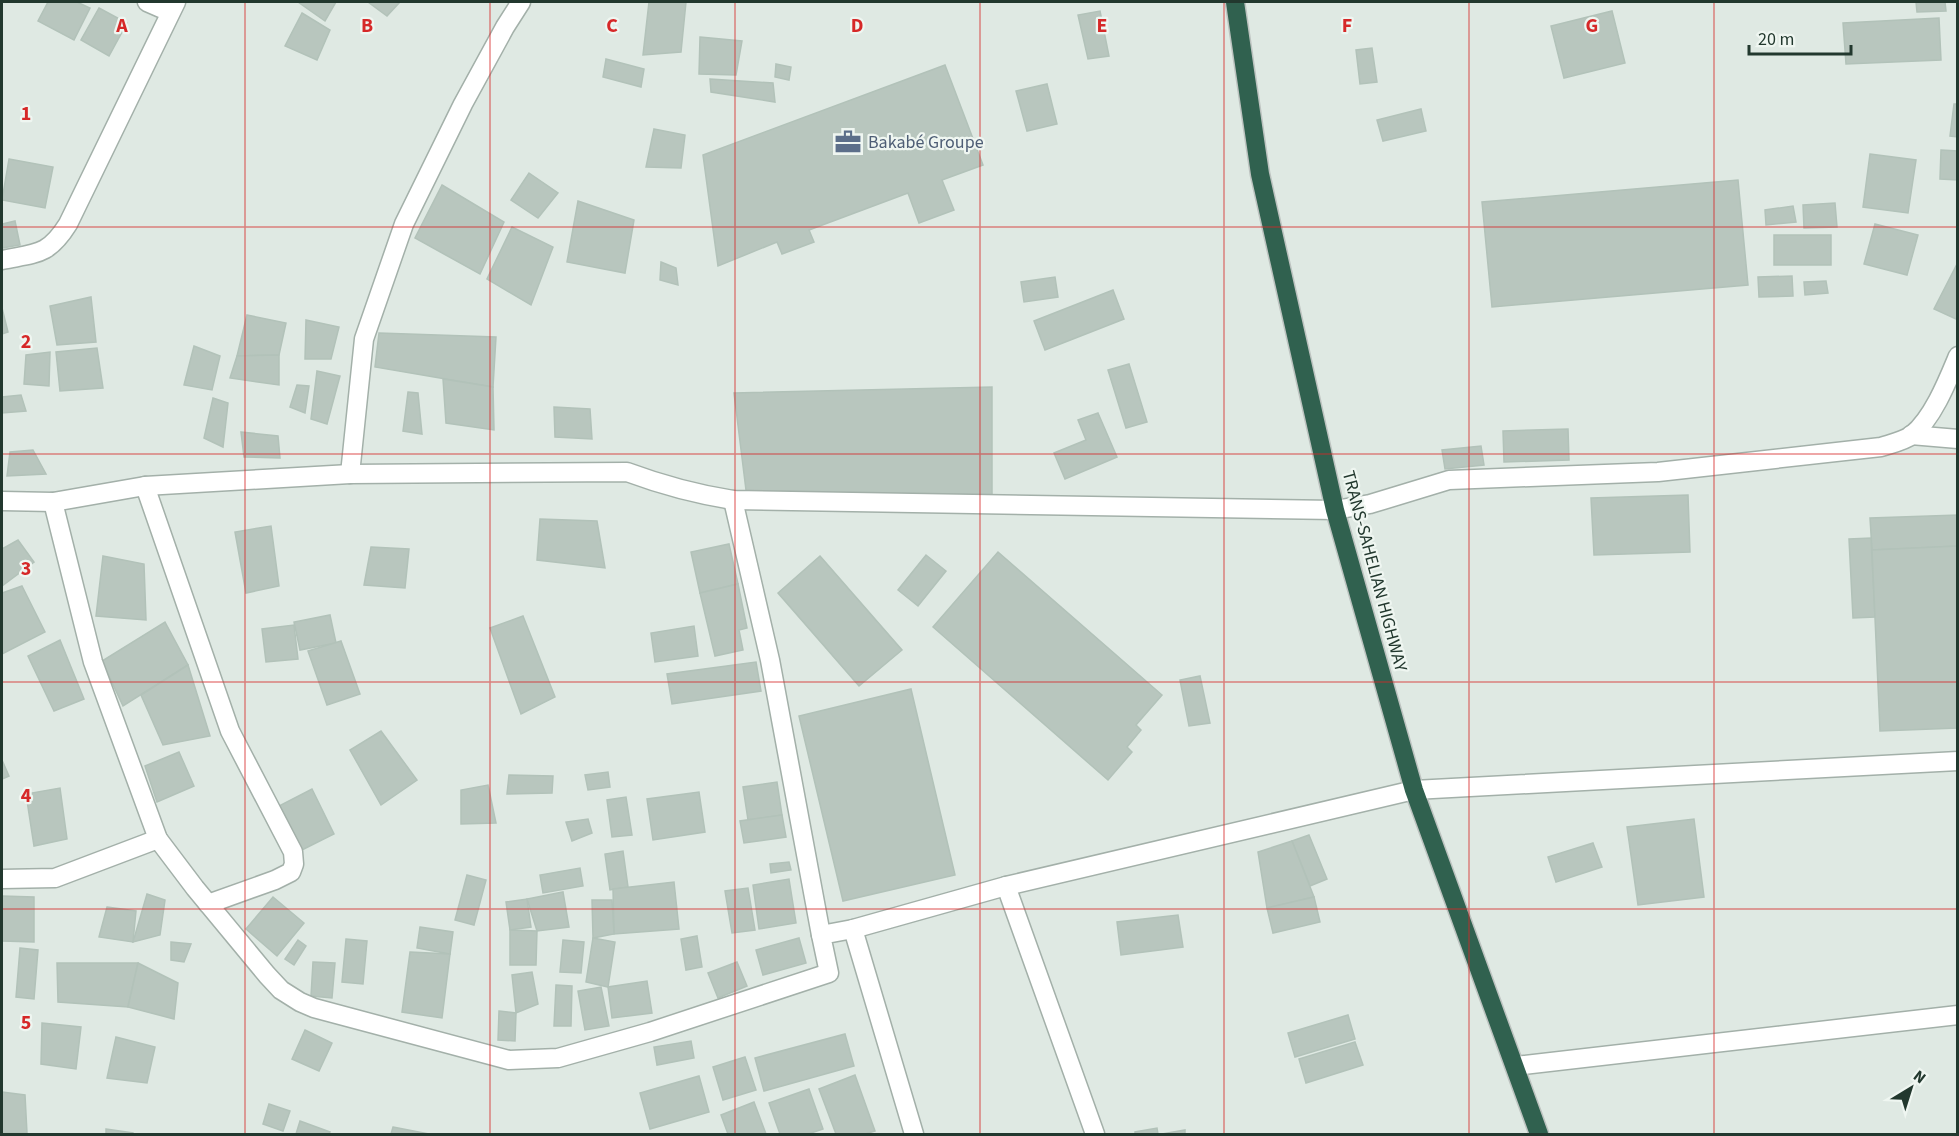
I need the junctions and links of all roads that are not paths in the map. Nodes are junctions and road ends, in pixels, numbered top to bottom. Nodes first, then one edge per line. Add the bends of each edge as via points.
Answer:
1 (147, 2) edge
2 (520, 2) edge
3 (1235, 2) edge
4 (173, 7) edge
5 (2, 260) edge
6 (1958, 356) edge
7 (1911, 435) junction
8 (1958, 439) edge
9 (350, 474) junction
10 (145, 486) junction
11 (733, 500) junction
12 (2, 501) edge
13 (52, 502) junction
14 (1335, 510) junction
15 (1958, 761) edge
16 (1414, 790) junction
17 (158, 839) junction
18 (2, 879) edge
19 (1006, 886) junction
20 (208, 904) junction
21 (853, 929) junction
22 (821, 935) junction
23 (1958, 1016) edge
24 (1515, 1066) junction
25 (914, 1134) edge
26 (1095, 1134) edge
27 (1539, 1134) edge

1 - 4 street
2 - 9 street via 463,104 404,224 364,339
3 - 14 highway, TRANS-SAHELIAN HIGHWAY via 1260,174
4 - 5 street via 58,240 47,250
6 - 7 street via 1945,387
7 - 8 street
7 - 14 street via 1881,447 1658,472 1449,480 1370,504
9 - 10 street
9 - 11 street via 627,472 700,495
10 - 13 street
10 - 20 street via 230,731 293,852 291,872
11 - 14 street
11 - 22 street via 770,660
12 - 13 street
13 - 17 street via 93,662
14 - 16 highway, TRANS-SAHELIAN HIGHWAY
15 - 16 street
16 - 19 street
16 - 24 highway, TRANS-SAHELIAN HIGHWAY
17 - 18 street via 55,878
17 - 20 street
19 - 21 street
19 - 26 street
20 - 22 street via 281,990 300,1002 509,1060 558,1058 829,973
21 - 22 street
21 - 25 street
23 - 24 street
24 - 27 highway, TRANS-SAHELIAN HIGHWAY

